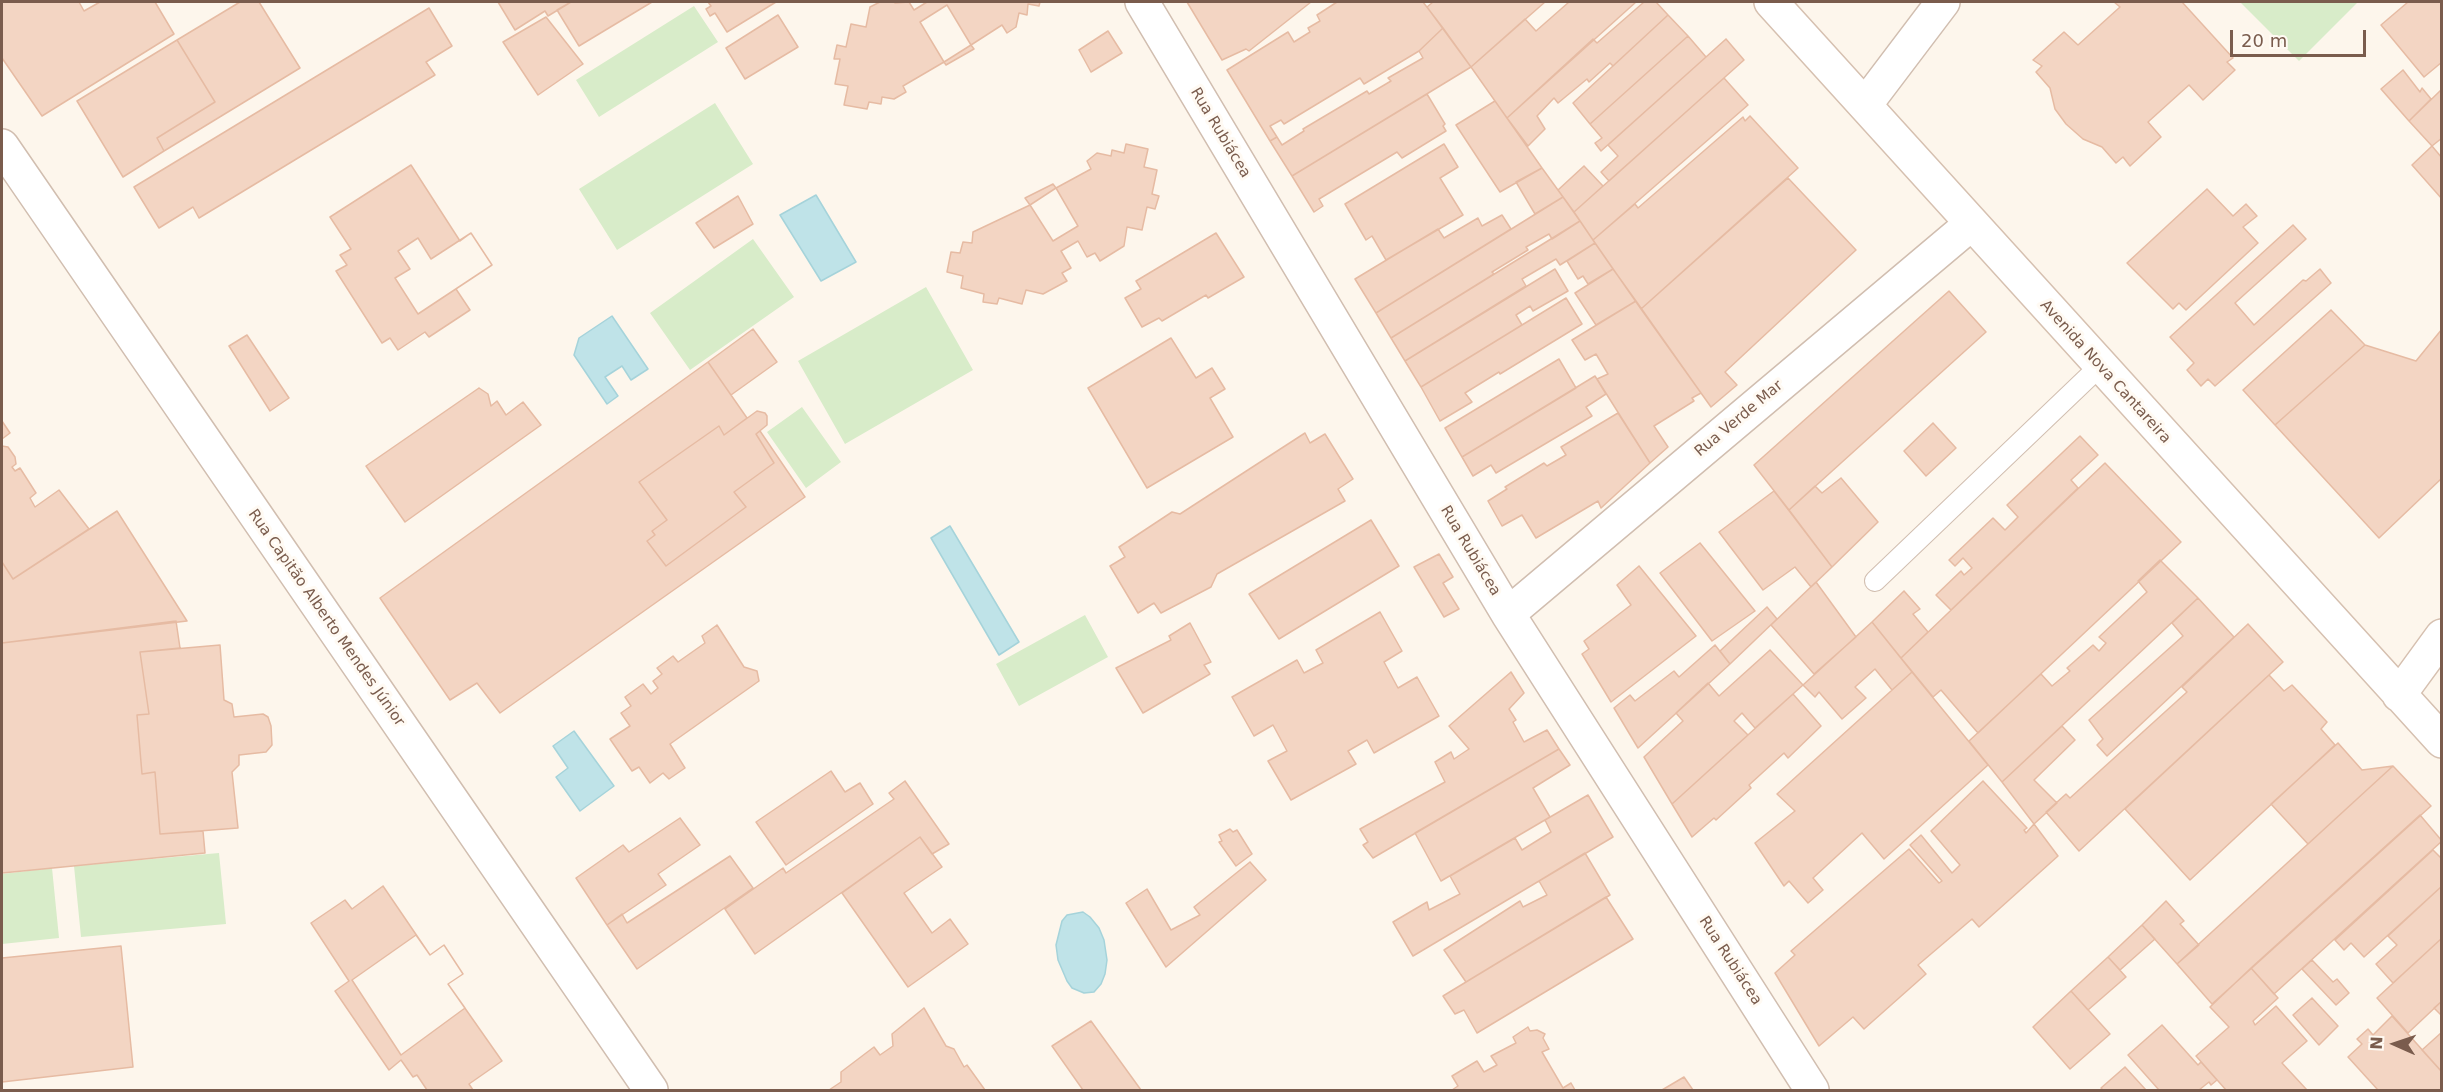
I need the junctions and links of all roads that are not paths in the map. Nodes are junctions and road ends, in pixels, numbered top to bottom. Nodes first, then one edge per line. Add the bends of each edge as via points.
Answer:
1 (1142, 2) edge
2 (1771, 2) edge
3 (1943, 2) edge
4 (1865, 105) junction
5 (2, 146) edge
6 (1971, 224) junction
7 (2100, 366) junction
8 (1875, 581) dead end
9 (1508, 614) junction
10 (2442, 636) edge
11 (2399, 695) junction
12 (2442, 741) edge
13 (651, 1090) edge
14 (1812, 1090) edge

1 - 9 street, Rua Rubiácea
2 - 4 street, Avenida Nova Cantareira
3 - 4 street
4 - 6 street, Avenida Nova Cantareira
5 - 13 street, Rua Capitão Alberto Mendes Júnior
6 - 7 street, Avenida Nova Cantareira
6 - 9 street, Rua Verde Mar
7 - 8 lane
7 - 11 street, Avenida Nova Cantareira
9 - 14 street, Rua Rubiácea
10 - 11 street
11 - 12 street, Avenida Nova Cantareira

